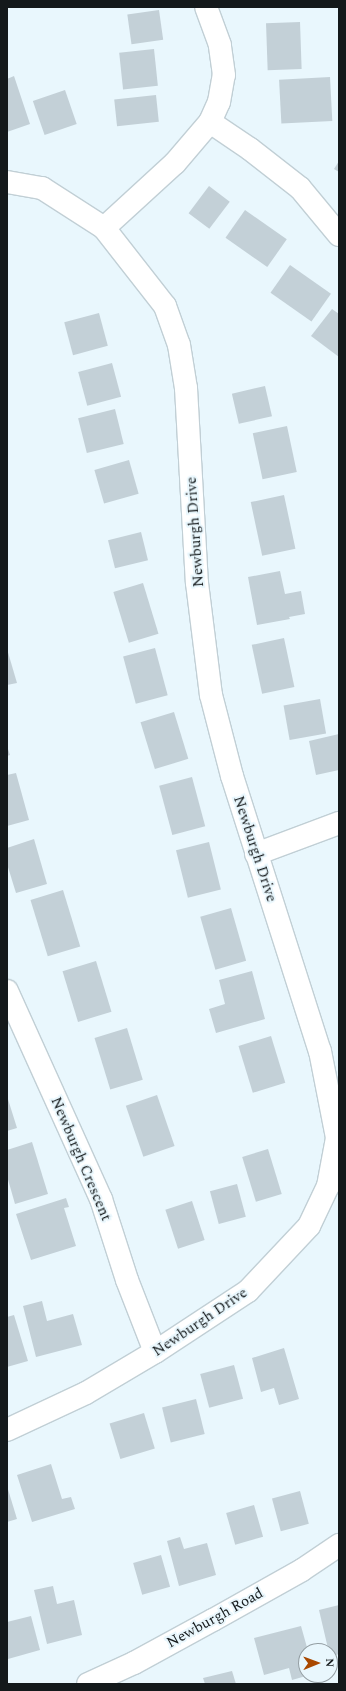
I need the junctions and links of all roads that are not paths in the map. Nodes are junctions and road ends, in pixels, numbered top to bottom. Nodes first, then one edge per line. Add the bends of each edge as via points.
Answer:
1 (206, 7) edge
2 (210, 122) junction
3 (7, 182) edge
4 (104, 228) junction
5 (339, 235) edge
6 (339, 824) edge
7 (256, 854) junction
8 (7, 991) edge
9 (155, 1352) junction
10 (7, 1430) edge
11 (339, 1545) edge
12 (88, 1684) edge

1 - 2 street via 220,45 224,75 219,102
2 - 4 street via 175,163
2 - 5 street via 300,188
3 - 4 street, Newburgh Drive via 42,188
4 - 7 street, Newburgh Drive via 165,306 178,345 186,388 197,583 211,694
6 - 7 street
7 - 9 street, Newburgh Drive via 320,1051 337,1138 328,1186 309,1226 248,1291
8 - 9 street, Newburgh Crescent via 101,1199 127,1280
9 - 10 street, Newburgh Drive via 86,1393
11 - 12 street, Newburgh Road via 302,1570 213,1620 134,1663

